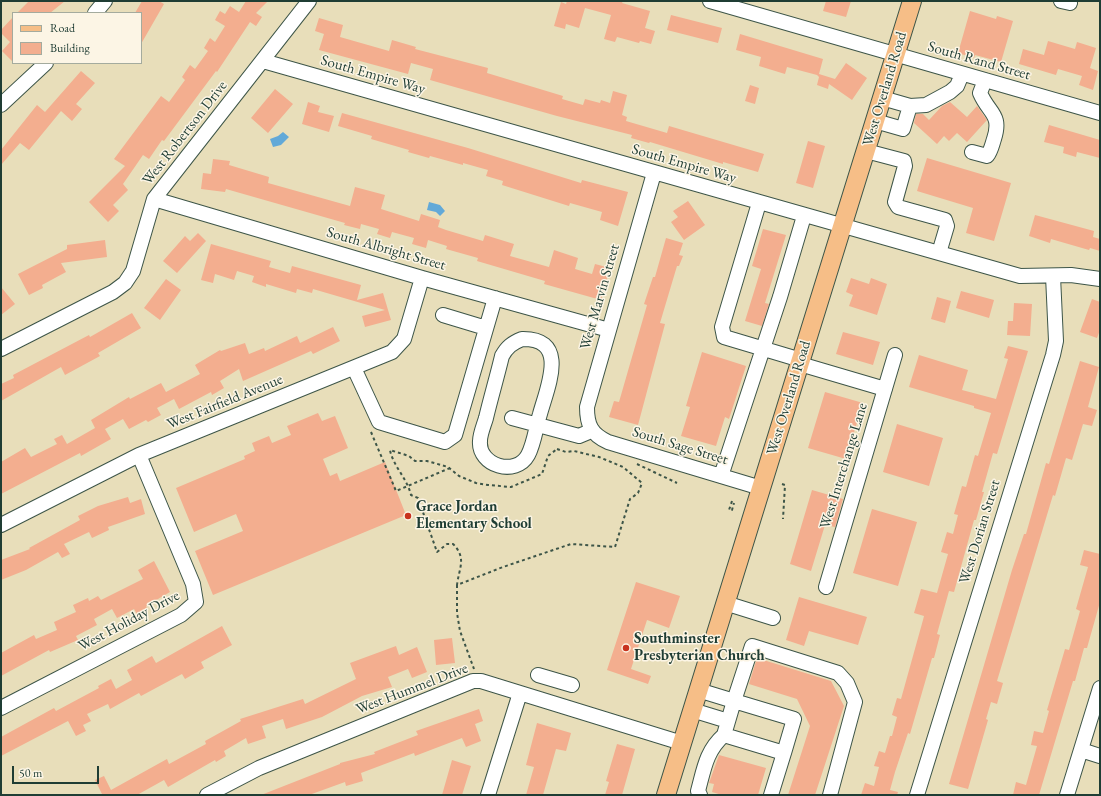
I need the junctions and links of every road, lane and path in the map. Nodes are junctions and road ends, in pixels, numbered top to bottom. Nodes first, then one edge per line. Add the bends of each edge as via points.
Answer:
1 (105, 1) edge
2 (309, 1) edge
3 (710, 1) edge
4 (912, 1) edge
5 (96, 12) edge
6 (896, 54) junction
7 (262, 61) junction
8 (45, 64) edge
9 (962, 74) junction
10 (985, 80) junction
11 (882, 98) junction
12 (1, 105) edge
13 (910, 106) junction
14 (1100, 113) edge
15 (875, 121) junction
16 (866, 151) junction
17 (972, 152) dead end
18 (654, 173) junction
19 (154, 199) junction
20 (760, 203) junction
21 (804, 216) junction
22 (843, 227) junction
23 (939, 254) junction
24 (1053, 276) junction
25 (422, 278) junction
26 (1100, 279) edge
27 (495, 298) junction
28 (442, 315) dead end
29 (486, 328) junction
30 (609, 330) junction
31 (1, 349) edge
32 (762, 349) junction
33 (895, 355) dead end
34 (801, 362) junction
35 (354, 368) junction
36 (885, 389) junction
37 (512, 418) dead end
38 (536, 425) junction
39 (369, 428) dead end
40 (591, 431) junction
41 (139, 456) junction
42 (633, 461) dead end
43 (450, 468) junction
44 (721, 476) junction
45 (677, 484) dead end
46 (782, 484) dead end
47 (408, 486) junction
48 (761, 488) junction
49 (783, 518) dead end
50 (1, 526) edge
51 (457, 585) junction
52 (826, 587) dead end
53 (725, 603) junction
54 (773, 618) dead end
55 (475, 670) dead end
56 (538, 675) dead end
57 (572, 685) dead end
58 (1100, 688) edge
59 (698, 690) junction
60 (520, 693) junction
61 (734, 701) junction
62 (1, 708) edge
63 (692, 710) junction
64 (728, 721) junction
65 (724, 736) junction
66 (682, 743) junction
67 (1081, 750) junction
68 (784, 753) junction
69 (1100, 756) edge
70 (206, 795) edge
71 (488, 795) edge
72 (666, 795) edge
73 (700, 795) edge
74 (771, 795) edge
75 (830, 795) edge
76 (917, 795) edge
77 (1067, 795) edge

1 - 5 street
2 - 7 street, West Robertson Drive
3 - 6 street, South Rand Street
4 - 6 main road, West Overland Road
6 - 9 street, South Rand Street
6 - 11 main road, West Overland Road
7 - 18 street, South Empire Way
7 - 19 street, West Robertson Drive
8 - 12 street
9 - 10 street, South Rand Street
9 - 13 street via 957,86 950,92 926,105
10 - 14 street, South Rand Street
10 - 17 street via 980,93 997,119 998,127 987,156
11 - 13 street
11 - 15 main road, West Overland Road
13 - 15 street via 903,129
15 - 16 main road, West Overland Road
16 - 22 main road, West Overland Road
16 - 23 street via 904,161 905,166 895,202 898,207 945,220 947,226
18 - 20 street, South Empire Way
18 - 30 street, West Marvin Street
19 - 25 street, South Albright Street
19 - 31 street, West Robertson Drive via 133,272 125,283 113,292
20 - 21 street, South Empire Way
20 - 32 street via 722,327 724,337
21 - 22 street, South Empire Way
21 - 32 street
22 - 23 street, South Empire Way
22 - 34 main road, West Overland Road
23 - 24 street, South Empire Way via 1020,276
24 - 26 street, South Empire Way via 1071,275
24 - 76 street, West Dorian Street via 1056,341 1053,356
25 - 27 street, South Albright Street
25 - 35 street, West Fairfield Avenue via 404,339 392,352
27 - 29 street
27 - 30 street, South Albright Street
28 - 29 street
29 - 35 street via 455,435 445,442 379,422
30 - 40 street, West Marvin Street via 587,407 587,421
32 - 34 street
32 - 44 street
33 - 36 street, West Interchange Lane
34 - 36 street
34 - 48 main road, West Overland Road
35 - 41 street, West Fairfield Avenue
36 - 52 street, West Interchange Lane
37 - 38 street
38 - 38 street via 553,363 543,344 531,339 522,339 513,342 502,356 480,441 481,450 491,463 506,467 515,466 528,456
38 - 40 street via 579,436
39 - 47 path via 396,491
40 - 44 street, South Sage Street via 608,442
41 - 50 street, West Fairfield Avenue
41 - 62 street, West Holiday Drive via 193,584 196,602 181,614
42 - 45 path via 640,467
43 - 47 path
43 - 47 path via 428,461 415,461 409,456 390,450
43 - 51 path via 459,476 476,483 511,487 542,474 548,456 557,449 599,457 623,467 642,484 638,493 630,499 615,547 571,544
44 - 48 street, South Sage Street
46 - 49 path via 785,485
47 - 51 path via 411,495 418,498 437,552 447,544 453,544 460,551 462,559
48 - 53 main road, West Overland Road
51 - 55 path via 460,631
53 - 54 street
53 - 59 main road, West Overland Road
56 - 57 street
58 - 67 street
59 - 61 street
59 - 63 main road, West Overland Road
60 - 66 street, West Hummel Drive
60 - 70 street, West Hummel Drive via 473,681 259,768
60 - 71 street
61 - 64 street
61 - 68 street via 794,719
61 - 75 street via 752,646 838,673 847,683 855,702
63 - 64 street
63 - 66 main road, West Overland Road
64 - 65 street
65 - 68 street
65 - 73 street via 712,746 708,754 698,791
66 - 72 main road, West Overland Road
67 - 69 street
67 - 77 street
68 - 74 street

